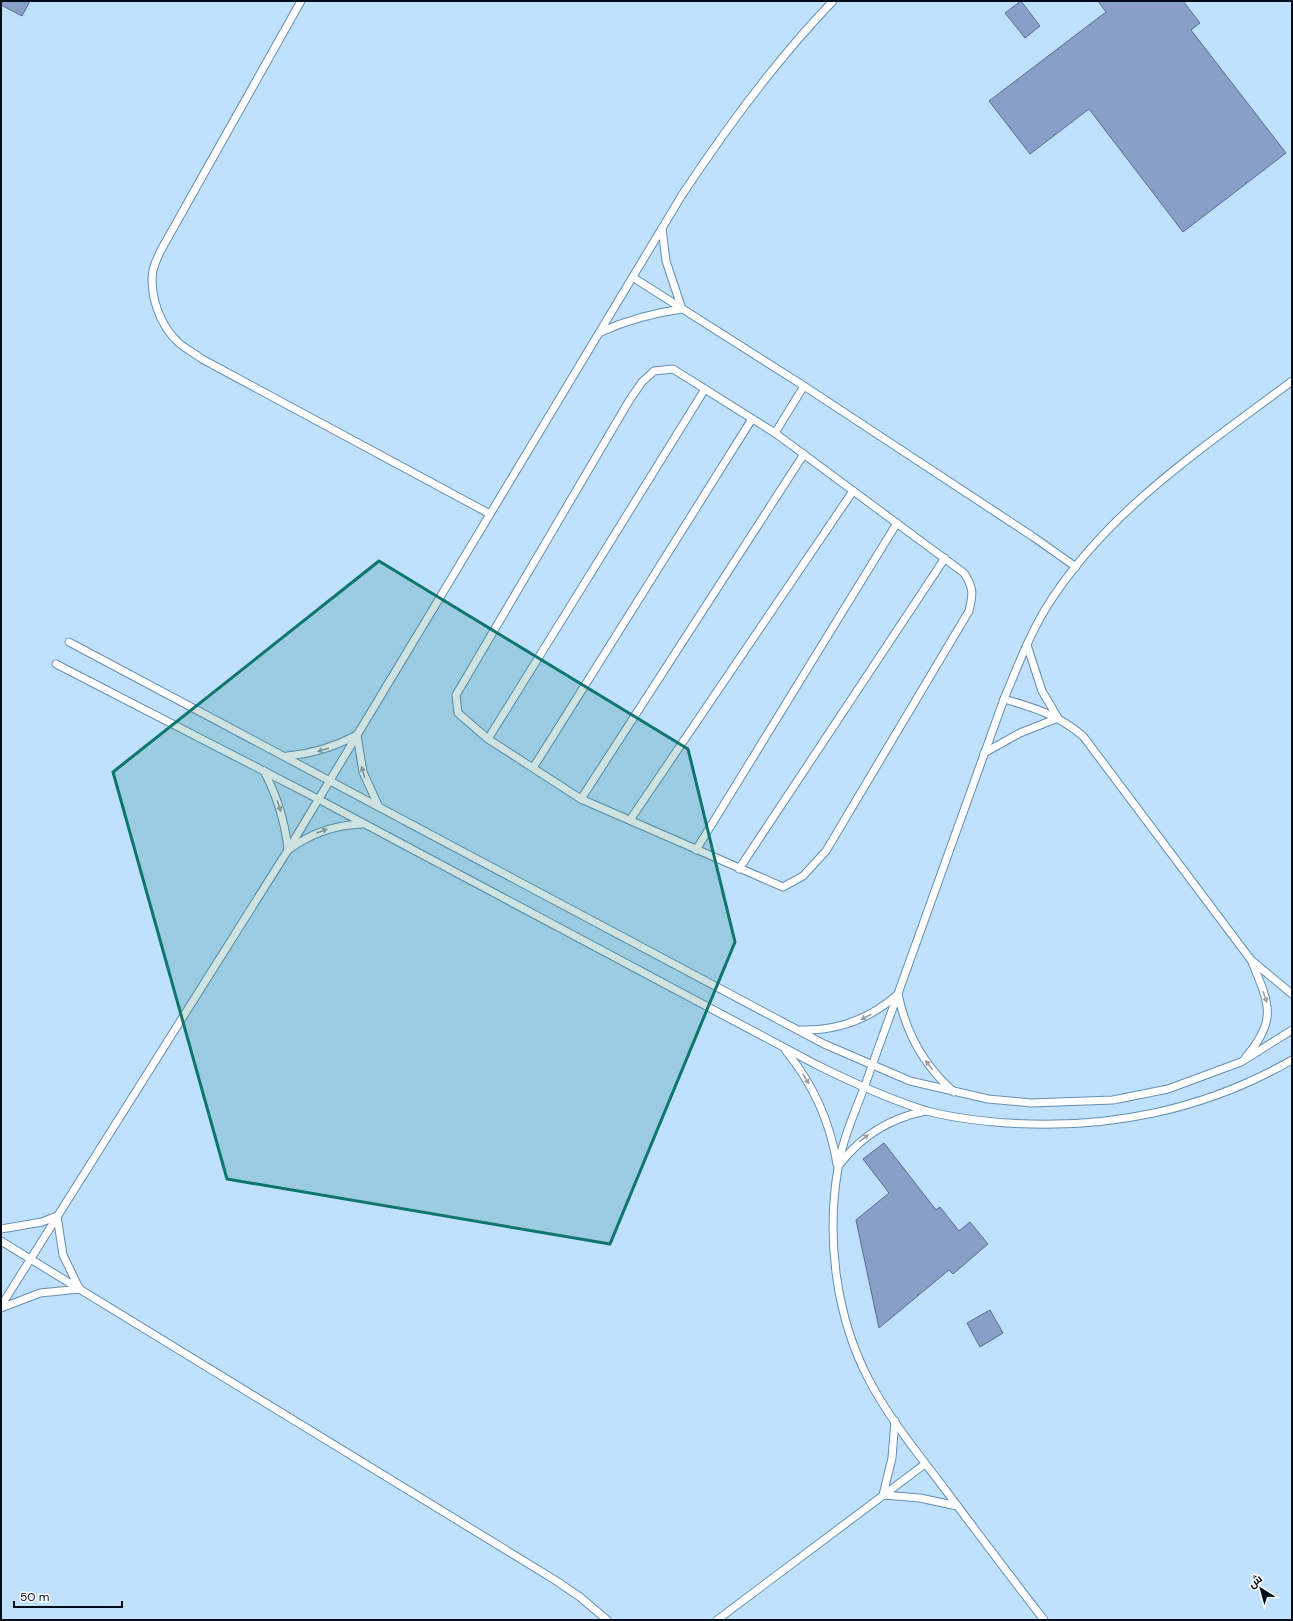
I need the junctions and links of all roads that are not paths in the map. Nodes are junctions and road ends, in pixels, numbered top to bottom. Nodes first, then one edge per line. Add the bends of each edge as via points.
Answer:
1 (301, 1) edge
2 (833, 1) edge
3 (662, 228) junction
4 (634, 278) junction
5 (682, 309) junction
6 (601, 332) junction
7 (1292, 381) edge
8 (804, 386) junction
9 (1292, 387) edge
10 (705, 389) junction
11 (1282, 389) junction
12 (752, 419) junction
13 (775, 434) junction
14 (804, 454) junction
15 (853, 491) junction
16 (490, 514) junction
17 (897, 523) junction
18 (945, 558) junction
19 (1076, 567) junction
20 (69, 642) dead end
21 (1027, 644) junction
22 (56, 664) dead end
23 (1004, 699) junction
24 (1058, 718) junction
25 (357, 735) junction
26 (488, 739) junction
27 (984, 753) junction
28 (286, 756) junction
29 (533, 768) junction
30 (264, 771) junction
31 (330, 780) junction
32 (318, 799) junction
33 (581, 799) junction
34 (378, 805) junction
35 (630, 820) junction
36 (364, 824) junction
37 (288, 850) junction
38 (696, 850) junction
39 (739, 869) junction
40 (1251, 960) junction
41 (898, 994) junction
42 (1292, 994) edge
43 (799, 1030) junction
44 (1292, 1030) edge
45 (784, 1047) junction
46 (1292, 1060) edge
47 (1241, 1062) junction
48 (873, 1066) junction
49 (864, 1088) junction
50 (956, 1093) junction
51 (927, 1111) junction
52 (838, 1167) junction
53 (57, 1216) junction
54 (1, 1229) edge
55 (1, 1241) edge
56 (30, 1259) junction
57 (80, 1290) junction
58 (1, 1307) edge
59 (895, 1420) junction
60 (925, 1464) junction
61 (883, 1495) junction
62 (957, 1506) junction
63 (608, 1620) edge
64 (717, 1620) edge
65 (1044, 1620) edge

1 - 16 lane via 161,250 154,269 152,288 157,308 164,324 178,342 202,359
2 - 3 lane via 797,40 737,116
3 - 4 lane
3 - 5 lane via 666,262
4 - 5 lane
4 - 6 lane
5 - 6 lane via 646,316
5 - 8 lane
6 - 16 lane
7 - 11 lane
8 - 13 lane
8 - 19 lane
9 - 11 lane
10 - 12 lane
10 - 26 lane
10 - 26 lane via 673,369 654,371 642,382 629,401 456,695 458,713
11 - 19 lane via 1155,485 1123,514
12 - 13 lane
12 - 29 lane
13 - 14 lane
14 - 15 lane
14 - 33 lane
15 - 17 lane
15 - 35 lane
16 - 25 lane
17 - 18 lane
17 - 38 lane
18 - 39 lane
18 - 39 lane via 964,573 971,584 969,611 826,851 804,876 783,887
19 - 21 lane via 1046,608
20 - 28 lane
21 - 23 lane
21 - 24 lane via 1042,691
22 - 30 lane
23 - 24 lane
23 - 27 lane
24 - 27 lane via 1020,733
24 - 40 lane via 1077,731 1093,748
25 -> 28 lane via 330,748
25 - 31 lane
34 -> 25 lane via 363,772
26 - 29 lane
27 - 41 lane
28 - 31 lane
29 - 33 lane
30 - 32 lane
30 -> 37 lane via 281,812
31 - 32 lane
31 - 34 lane
32 - 36 lane
32 - 37 lane
33 - 35 lane
34 - 43 lane
35 - 38 lane
37 -> 36 lane via 312,834 326,829
36 - 45 lane
37 - 53 lane
38 - 39 lane
40 - 42 lane
40 -> 47 lane via 1268,1001 1267,1018 1256,1045
41 -> 43 lane via 877,1010 854,1022 827,1029
41 - 48 lane
50 -> 41 lane via 932,1070 913,1042 901,1011
43 - 48 lane
44 - 47 lane
45 - 49 lane
45 -> 52 lane via 806,1078 823,1112 830,1130
46 - 51 lane via 1218,1096 1155,1114 1037,1125 976,1121
47 - 50 lane via 1168,1089 1113,1100 1031,1103
48 - 49 lane
48 - 50 lane via 910,1081
49 - 51 lane
49 - 52 lane
52 -> 51 lane via 858,1143 883,1125
52 - 59 lane via 833,1222 835,1265 841,1305 854,1347 869,1381
53 - 54 lane via 42,1222
53 - 56 lane
53 - 57 lane via 63,1255
55 - 56 lane
56 - 57 lane
56 - 58 lane
57 - 58 lane via 40,1293
57 - 63 lane via 556,1580
59 - 60 lane
59 - 61 lane via 892,1458
60 - 61 lane
60 - 62 lane
61 - 62 lane via 920,1498
61 - 64 lane
62 - 65 lane

